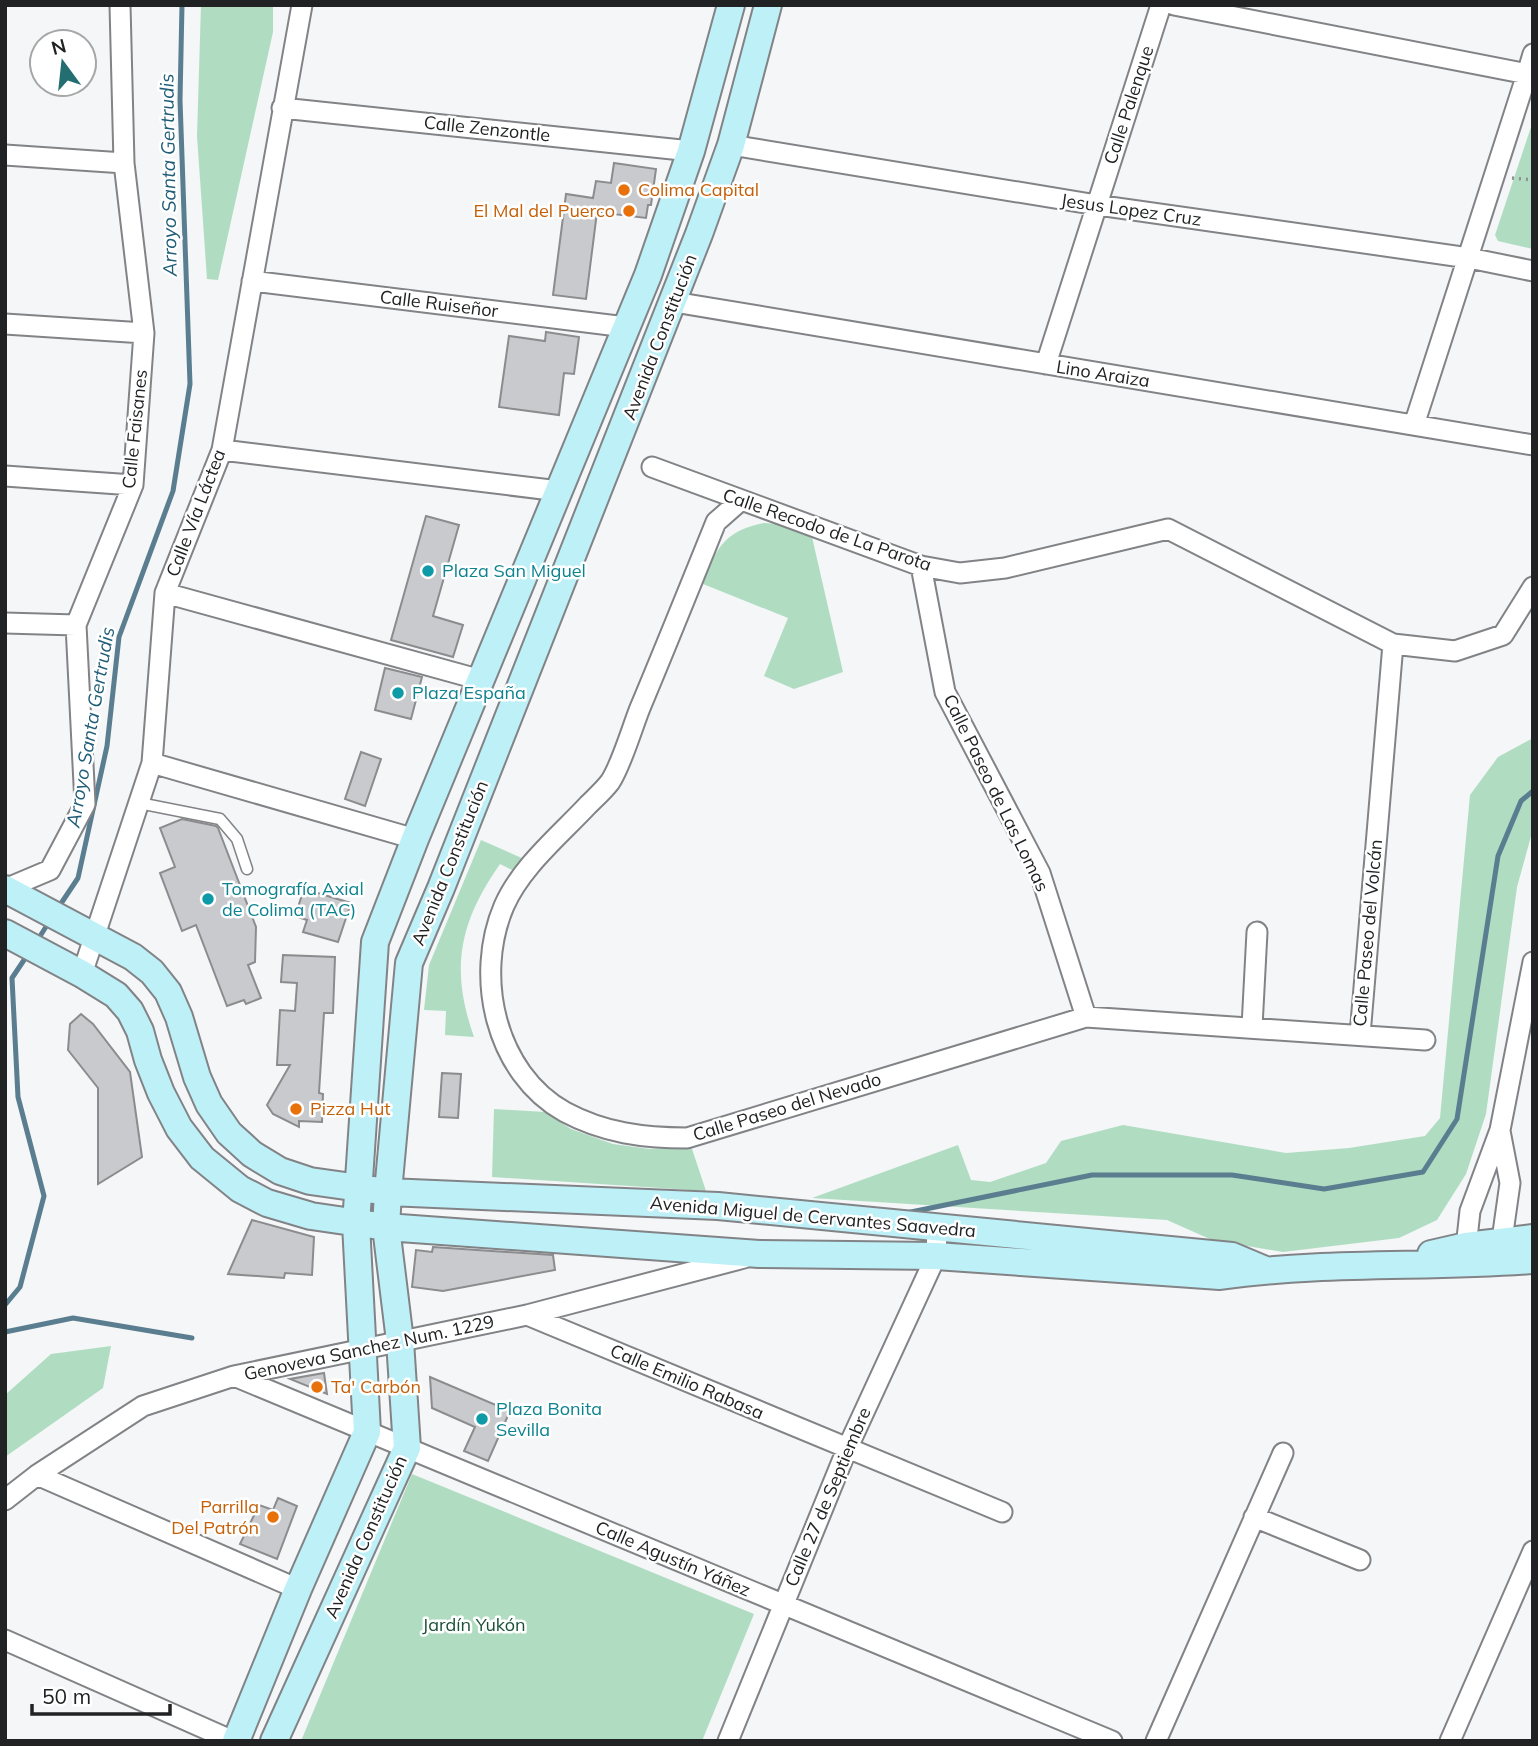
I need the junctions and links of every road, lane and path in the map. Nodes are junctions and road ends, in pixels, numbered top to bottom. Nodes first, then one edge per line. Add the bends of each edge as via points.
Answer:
1 (120, 5) edge
2 (302, 5) edge
3 (731, 5) edge
4 (768, 5) edge
5 (1161, 5) edge
6 (1174, 5) edge
7 (1533, 54) edge
8 (1527, 74) junction
9 (282, 108) junction
10 (731, 145) junction
11 (691, 151) junction
12 (5, 155) edge
13 (124, 163) junction
14 (1507, 177) dead end
15 (1533, 180) edge
16 (1097, 205) junction
17 (1469, 258) junction
18 (1533, 271) edge
19 (252, 281) junction
20 (674, 302) junction
21 (5, 324) edge
22 (626, 327) junction
23 (144, 333) junction
24 (1046, 364) junction
25 (1414, 425) junction
26 (1533, 445) edge
27 (222, 450) junction
28 (652, 467) dead end
29 (5, 476) edge
30 (133, 485) junction
31 (559, 491) junction
32 (741, 500) junction
33 (921, 566) junction
34 (1533, 587) edge
35 (165, 593) junction
36 (5, 622) edge
37 (76, 625) junction
38 (1393, 644) junction
39 (481, 681) junction
40 (152, 763) junction
41 (139, 803) junction
42 (415, 839) junction
43 (247, 869) dead end
44 (402, 874) junction
45 (441, 888) junction
46 (5, 889) edge
47 (1258, 932) dead end
48 (10, 936) edge
49 (96, 937) junction
50 (1532, 970) edge
51 (82, 974) junction
52 (1086, 1017) junction
53 (1252, 1027) junction
54 (1360, 1035) junction
55 (1425, 1040) dead end
56 (1500, 1130) junction
57 (357, 1189) junction
58 (388, 1192) junction
59 (685, 1203) junction
60 (356, 1224) junction
61 (386, 1227) junction
62 (937, 1229) junction
63 (1533, 1238) edge
64 (680, 1248) junction
65 (1500, 1253) junction
66 (759, 1254) junction
67 (1465, 1255) junction
68 (936, 1256) junction
69 (1533, 1260) edge
70 (1265, 1270) junction
71 (527, 1315) junction
72 (400, 1341) junction
73 (362, 1350) junction
74 (234, 1376) junction
75 (367, 1432) junction
76 (407, 1448) junction
77 (847, 1449) junction
78 (1283, 1453) dead end
79 (37, 1475) junction
80 (5, 1500) edge
81 (1002, 1512) dead end
82 (1254, 1517) junction
83 (1533, 1552) edge
84 (1360, 1560) dead end
85 (298, 1589) junction
86 (782, 1604) junction
87 (5, 1640) edge
88 (235, 1741) edge
89 (274, 1741) edge
90 (728, 1741) edge
91 (1112, 1741) edge
92 (1156, 1741) edge
93 (1450, 1741) edge

1 - 13 street, Calle Faisanes
2 - 9 street, Calle Vía Láctea
3 - 11 street, Avenida Constitución
4 - 10 street, Avenida Constitución
5 - 16 street, Calle Palenque
6 - 8 street
7 - 8 street
8 - 17 street
9 - 11 street, Calle Zenzontle
9 - 19 street, Calle Vía Láctea
10 - 16 street, Jesus Lopez Cruz
10 - 20 street, Avenida Constitución
11 - 22 street, Avenida Constitución
12 - 13 street
13 - 23 street, Calle Faisanes
14 - 15 path
16 - 17 street, Jesus Lopez Cruz
16 - 24 street, Calle Palenque
17 - 18 street, Jesus Lopez Cruz
17 - 25 street
19 - 22 street, Calle Ruiseñor
19 - 27 street, Calle Vía Láctea
20 - 24 street, Lino Araiza
20 - 45 street, Avenida Constitución
21 - 23 street
22 - 31 street, Avenida Constitución
23 - 30 street, Calle Faisanes
24 - 25 street, Lino Araiza
25 - 26 street, Lino Araiza
27 - 31 street
27 - 35 street, Calle Vía Láctea
28 - 32 street, Calle Recodo de La Parota
29 - 30 street
30 - 37 street, Calle Faisanes
31 - 39 street, Avenida Constitución
32 - 33 street, Calle Recodo de La Parota
32 - 52 street, Calle Paseo del Nevado via 716,522 611,781 519,879 504,907 491,960 491,988 501,1034 520,1071 537,1092 590,1123 623,1134 687,1138
33 - 38 street, Calle Recodo de La Parota via 960,573 1005,568 1168,529
33 - 52 street, Calle Paseo de Las Lomas via 945,692 1040,873
34 - 38 street via 1503,635 1455,651
35 - 39 street
35 - 40 street, Calle Vía Láctea
36 - 37 street
37 - 46 street, Calle Faisanes via 85,804 50,870
38 - 54 street, Calle Paseo del Volcán
39 - 42 street, Avenida Constitución
40 - 41 street, Calle Vía Láctea
40 - 42 street
41 - 43 lane via 220,819 237,839
41 - 49 street, Calle Vía Láctea
42 - 44 street, Avenida Constitución
44 - 45 street
44 - 57 street, Avenida Constitución via 375,942
45 - 58 street, Avenida Constitución via 409,963
46 - 49 street, Avenida Miguel de Cervantes Saavedra
47 - 53 street
48 - 51 street, Avenida Miguel de Cervantes Saavedra
49 - 51 street, Calle Vía Láctea
49 - 57 street, Avenida Miguel de Cervantes Saavedra via 133,957 169,992 197,1077 229,1133 281,1171
50 - 56 street
51 - 60 street, Avenida Miguel de Cervantes Saavedra via 116,995 130,1011 161,1093 202,1158 240,1189 267,1203
52 - 53 street, Calle Paseo del Volcán
53 - 54 street, Calle Paseo del Volcán
54 - 55 street
56 - 65 street via 1510,1183
56 - 67 street via 1470,1211
57 - 58 street, Avenida Miguel de Cervantes Saavedra
57 - 60 street, Avenida Constitución
58 - 59 street, Avenida Miguel de Cervantes Saavedra
58 - 61 street, Avenida Constitución
59 - 62 street, Avenida Miguel de Cervantes Saavedra
59 - 64 street
60 - 61 street, Avenida Miguel de Cervantes Saavedra
60 - 73 street, Avenida Constitución
61 - 64 street, Avenida Miguel de Cervantes Saavedra
61 - 72 street, Avenida Constitución
62 - 68 street
62 - 70 street, Avenida Miguel de Cervantes Saavedra via 1232,1256
63 - 65 street, Avenida Miguel de Cervantes Saavedra
64 - 66 street, Avenida Miguel de Cervantes Saavedra
65 - 67 street, Avenida Miguel de Cervantes Saavedra
65 - 69 street, Avenida Miguel de Cervantes Saavedra
66 - 68 street, Avenida Miguel de Cervantes Saavedra
66 - 71 street, Genoveva Sanchez Num. 1229
67 - 70 street, Avenida Miguel de Cervantes Saavedra via 1383,1265
68 - 70 street, Avenida Miguel de Cervantes Saavedra via 1220,1276
68 - 77 street, Calle 27 de Septiembre
71 - 72 street, Genoveva Sanchez Num. 1229
71 - 77 street, Calle Emilio Rabasa
72 - 73 street, Genoveva Sanchez Num. 1229
72 - 76 street, Avenida Constitución
73 - 74 street, Genoveva Sanchez Num. 1229
73 - 75 street, Avenida Constitución
74 - 75 street, Calle Agustín Yáñez
74 - 79 street, Genoveva Sanchez Num. 1229 via 143,1406
75 - 76 street, Calle Agustín Yáñez
75 - 85 street, Avenida Constitución
76 - 86 street, Calle Agustín Yáñez
76 - 89 street, Avenida Constitución
77 - 81 street, Calle Emilio Rabasa
77 - 86 street, Calle 27 de Septiembre
78 - 82 street
79 - 80 street, Genoveva Sanchez Num. 1229
79 - 85 street
82 - 84 street
82 - 92 street
83 - 93 street
85 - 88 street, Avenida Constitución
86 - 90 street, Calle 27 de Septiembre
86 - 91 street, Calle Agustín Yáñez
87 - 88 street

